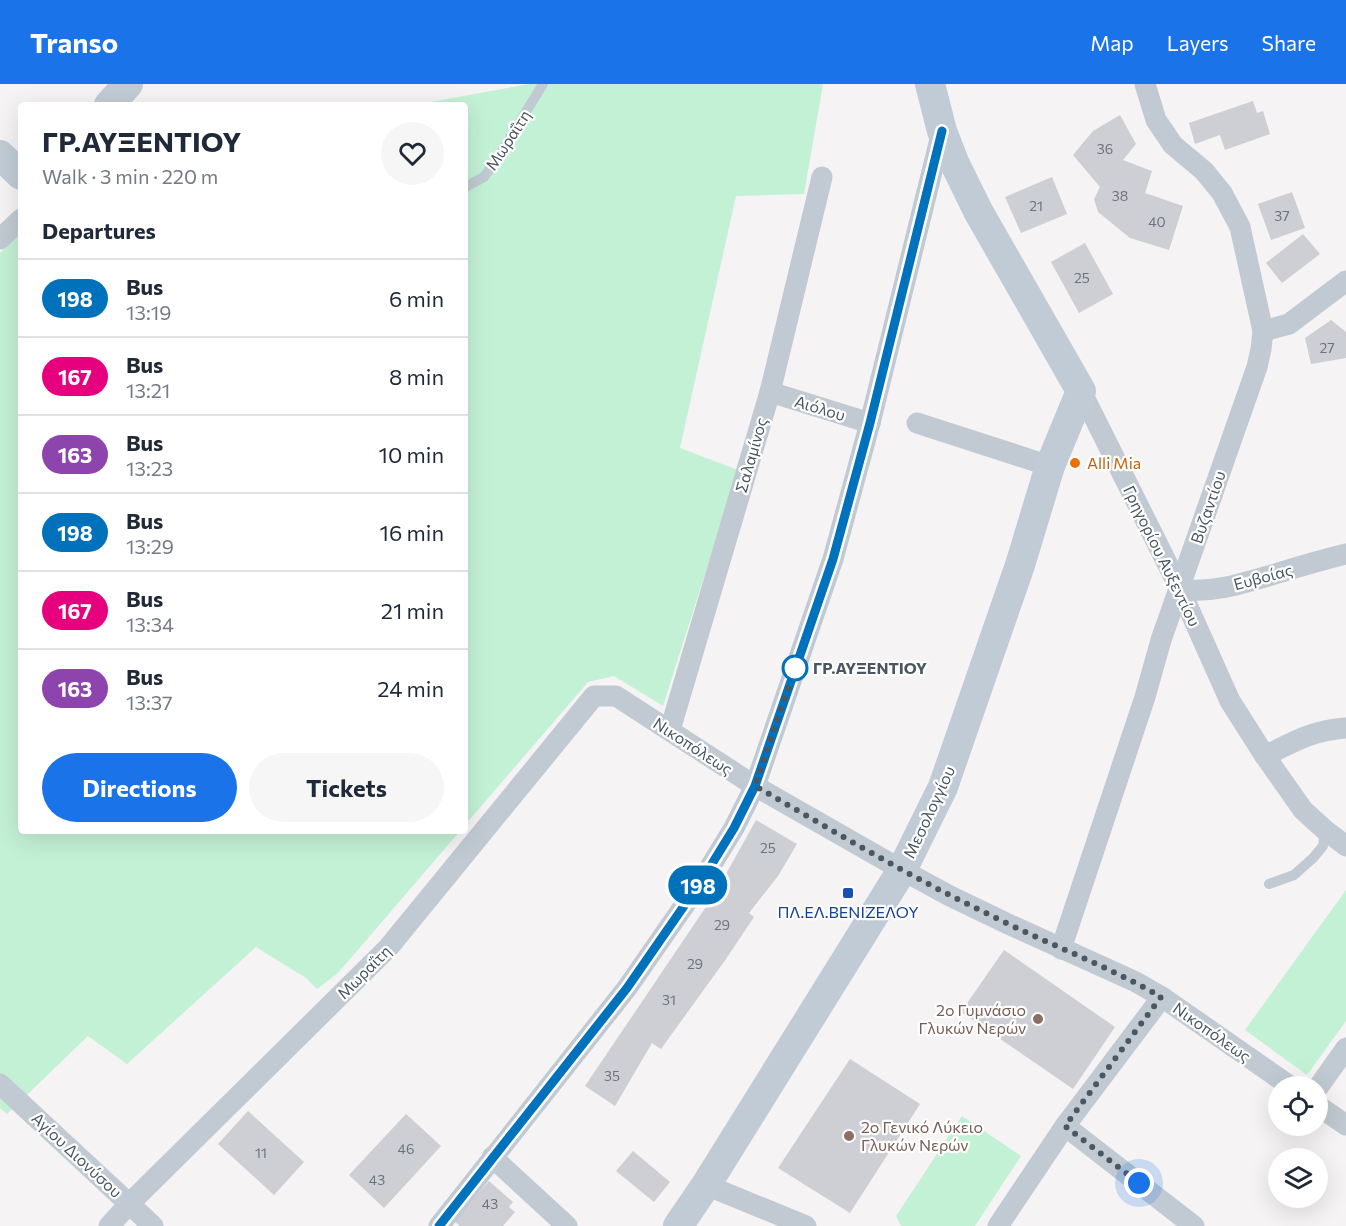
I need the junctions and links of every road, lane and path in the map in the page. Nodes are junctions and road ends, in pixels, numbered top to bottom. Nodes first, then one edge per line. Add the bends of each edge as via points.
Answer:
1 (128, 84) edge
2 (543, 84) edge
3 (930, 84) edge
4 (1145, 84) edge
5 (112, 102) edge
6 (942, 131) junction
7 (0, 155) edge
8 (18, 172) edge
9 (822, 177) dead end
10 (468, 186) edge
11 (18, 222) edge
12 (0, 239) edge
13 (1346, 281) edge
14 (1263, 331) junction
15 (1081, 391) junction
16 (770, 392) junction
17 (870, 423) junction
18 (917, 423) dead end
19 (1050, 466) junction
20 (1346, 554) edge
21 (1180, 589) junction
22 (594, 696) joint
23 (1346, 728) edge
24 (670, 730) junction
25 (1265, 756) junction
26 (755, 786) junction
27 (1325, 830) junction
28 (1346, 846) edge
29 (902, 870) junction
30 (1269, 884) dead end
31 (1061, 949) junction
32 (1161, 997) junction
33 (1346, 1048) edge
34 (1276, 1076) edge
35 (1326, 1076) edge
36 (0, 1084) edge
37 (1328, 1113) edge
38 (1346, 1125) edge
39 (1065, 1126) junction
40 (492, 1157) junction
41 (706, 1185) junction
42 (129, 1204) junction
43 (109, 1226) edge
44 (153, 1226) edge
45 (439, 1226) edge
46 (567, 1226) edge
47 (678, 1226) edge
48 (806, 1226) edge
49 (998, 1226) edge
50 (1194, 1226) edge

1 - 5 street
2 - 10 lane, Μωραΐτη via 498,159 484,177
3 - 6 street, Γρηγορίου Αυξεντίου
4 - 14 street, Βυζαντίου via 1156,120 1173,145 1204,171 1222,193 1240,227
6 - 15 street, Γρηγορίου Αυξεντίου via 978,211
6 - 17 street
7 - 8 street
9 - 16 street, Σαλαμίνος
11 - 12 street
13 - 14 street via 1289,324
14 - 21 street, Βυζαντίου via 1257,367
15 - 19 street, Μεσολογγίου
15 - 21 street, Γρηγορίου Αυξεντίου
16 - 17 street, Αιόλου
16 - 24 street, Σαλαμίνος
17 - 26 street via 833,559
18 - 19 street
19 - 29 street, Μεσολογγίου via 943,787
20 - 21 street, Ευβοίας via 1215,590
21 - 25 street, Γρηγορίου Αυξεντίου via 1230,701
21 - 31 street, Βυζαντίου
22 - 24 street, Νικοπόλεως via 616,696
22 - 42 street, Μωραΐτη via 388,948
23 - 25 street via 1304,736
24 - 26 street, Νικοπόλεως
25 - 27 street, Γρηγορίου Αυξεντίου via 1303,810
26 - 29 street, Νικοπόλεως
26 - 40 street via 702,880 627,988
27 - 28 street, Γρηγορίου Αυξεντίου
27 - 30 lane via 1323,846 1313,858 1293,875
29 - 31 street, Νικοπόλεως
29 - 41 street, Μεσολογγίου
31 - 32 street, Νικοπόλεως
32 - 34 street, Νικοπόλεως
32 - 39 street
33 - 35 street
36 - 42 street, Αγίου Διονύσου
37 - 38 street
39 - 49 street
39 - 50 street
40 - 45 street
40 - 46 street
41 - 47 street, Μεσολογγίου
41 - 48 street
42 - 43 street, Μωραΐτη
42 - 44 street, Αγίου Διονύσου

